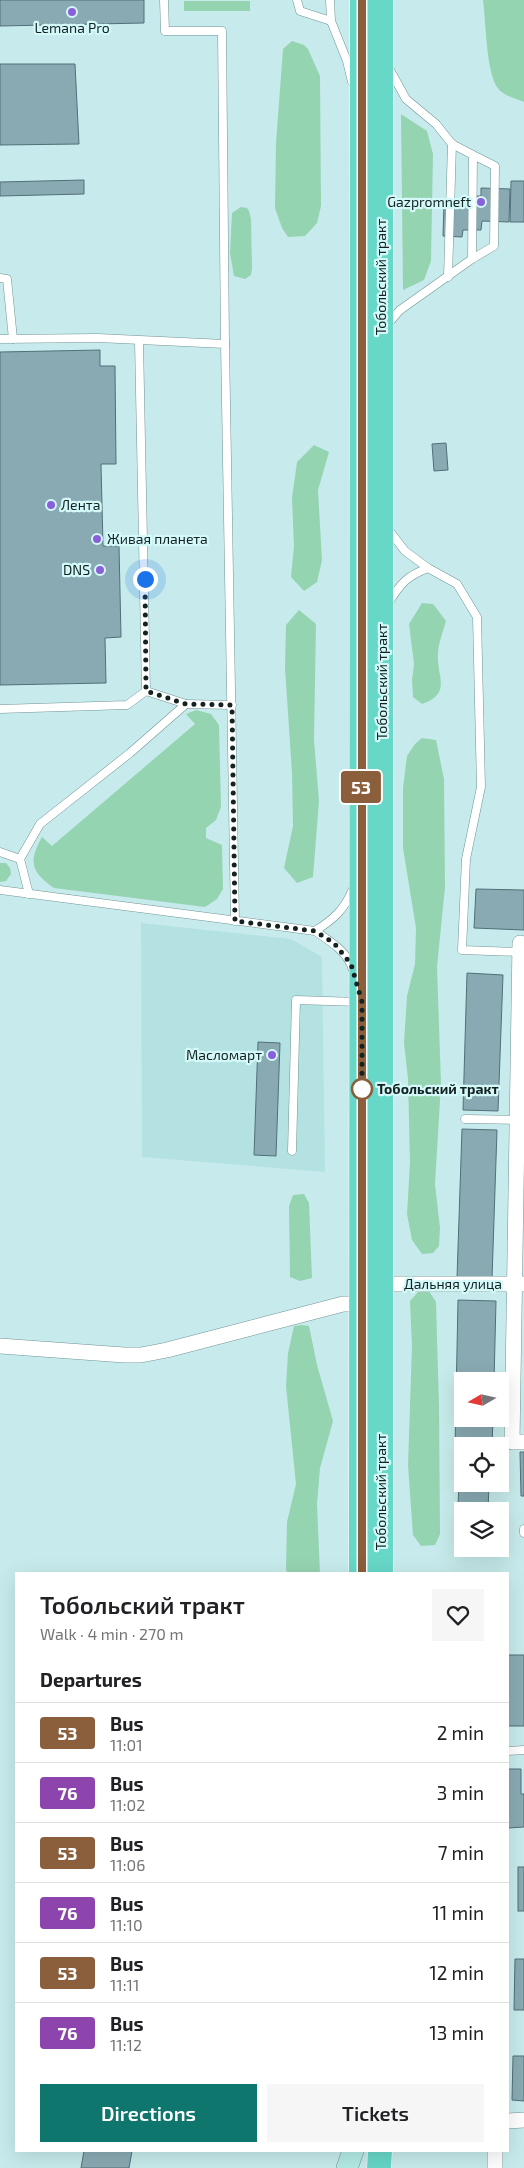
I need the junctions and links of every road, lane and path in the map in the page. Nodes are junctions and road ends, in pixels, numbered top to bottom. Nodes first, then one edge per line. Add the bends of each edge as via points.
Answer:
1 (164, 0) edge
2 (297, 0) edge
3 (330, 0) edge
4 (362, 0) edge
5 (381, 0) edge
6 (331, 21) junction
7 (381, 50) junction
8 (363, 123) junction
9 (452, 144) junction
10 (473, 154) junction
11 (472, 259) junction
12 (448, 277) junction
13 (0, 278) edge
14 (381, 338) junction
15 (0, 339) edge
16 (13, 339) junction
17 (139, 341) junction
18 (225, 344) junction
19 (382, 518) junction
20 (428, 568) junction
21 (382, 612) junction
22 (146, 691) junction
23 (186, 704) junction
24 (232, 705) junction
25 (0, 709) edge
26 (0, 852) edge
27 (20, 860) junction
28 (361, 867) junction
29 (0, 890) edge
30 (29, 894) junction
31 (235, 921) junction
32 (315, 931) junction
33 (522, 948) edge
34 (362, 1002) junction
35 (465, 1119) dead end
36 (520, 1120) edge
37 (292, 1151) dead end
38 (382, 1284) junction
39 (519, 1284) edge
40 (362, 1304) junction
41 (0, 1346) edge
42 (524, 1442) edge
43 (524, 1529) edge
44 (524, 1534) edge
45 (362, 1572) edge
46 (381, 1572) edge
47 (524, 1750) edge
48 (509, 1751) edge
49 (524, 2120) edge
50 (509, 2121) edge
51 (353, 2152) edge
52 (363, 2152) edge
53 (380, 2152) edge
54 (495, 2152) edge
55 (347, 2168) edge
56 (364, 2168) edge
57 (379, 2168) edge
58 (495, 2168) edge

1 - 18 lane via 165,31 222,31
2 - 6 lane via 300,11
3 - 6 lane
4 - 8 main road, Тобольский тракт
5 - 7 main road, Тобольский тракт
6 - 8 lane via 347,61
7 - 9 lane via 394,82 406,99 436,124
7 - 14 main road, Тобольский тракт
8 - 28 main road, Тобольский тракт
9 - 10 lane
9 - 12 lane
10 - 11 lane
10 - 11 lane via 495,166 494,246
11 - 12 lane
12 - 14 lane via 400,310 386,326
13 - 16 lane via 7,279
14 - 19 main road, Тобольский тракт
15 - 16 lane
16 - 17 lane
17 - 18 lane
17 - 22 lane
18 - 24 lane
19 - 20 lane via 393,538
19 - 21 main road, Тобольский тракт
20 - 21 lane via 411,575 398,586
20 - 33 lane via 457,584 477,617 480,787 466,859 462,950
21 - 38 main road, Тобольский тракт
22 - 23 lane
22 - 25 lane via 126,705
23 - 24 lane
23 - 27 lane via 40,824
24 - 31 lane
26 - 27 lane
27 - 30 lane
28 - 32 lane via 349,899 335,918
28 - 34 main road, Тобольский тракт
29 - 30 lane
30 - 31 lane
31 - 32 lane
32 - 34 lane via 334,943 351,964
33 - 36 street
34 - 37 lane via 296,1000
34 - 40 main road, Тобольский тракт
35 - 36 lane
36 - 39 street
38 - 39 street, Дальняя улица
38 - 46 main road, Тобольский тракт
39 - 42 street via 512,1442
40 - 41 street via 343,1304 141,1355
40 - 45 main road, Тобольский тракт
43 - 44 lane
47 - 48 lane
49 - 50 street
51 - 55 main road
52 - 56 main road
53 - 57 main road
54 - 58 street

